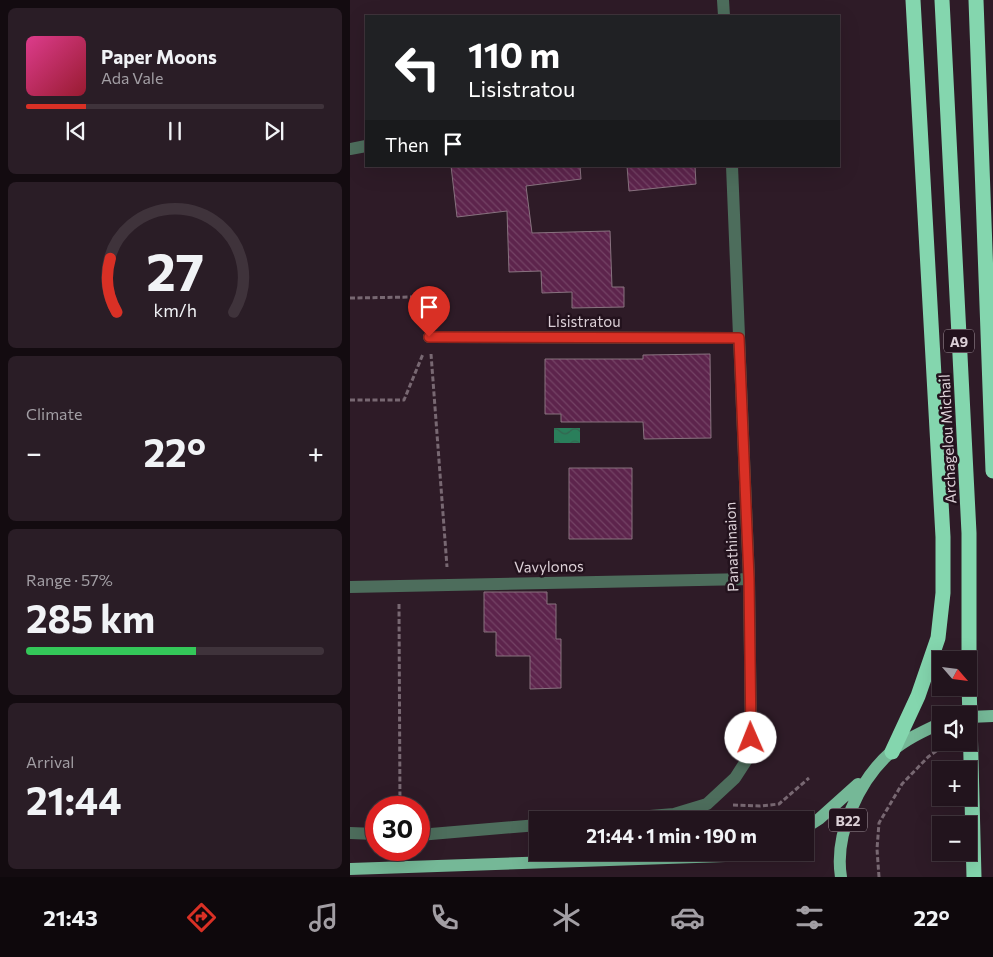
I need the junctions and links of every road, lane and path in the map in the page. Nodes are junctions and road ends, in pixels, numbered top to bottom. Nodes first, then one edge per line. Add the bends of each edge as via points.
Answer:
1 (723, 0) edge
2 (914, 0) edge
3 (942, 0) edge
4 (976, 0) edge
5 (724, 15) edge
6 (365, 146) edge
7 (350, 149) edge
8 (732, 167) edge
9 (350, 298) edge
10 (429, 337) junction
11 (739, 338) junction
12 (350, 400) edge
13 (993, 471) edge
14 (749, 579) junction
15 (449, 584) junction
16 (399, 586) junction
17 (350, 587) edge
18 (993, 716) edge
19 (977, 717) edge
20 (932, 727) edge
21 (937, 751) edge
22 (892, 752) junction
23 (875, 768) junction
24 (809, 778) dead end
25 (400, 796) edge
26 (707, 804) junction
27 (684, 811) edge
28 (814, 823) edge
29 (529, 826) edge
30 (350, 832) edge
31 (365, 833) edge
32 (430, 835) edge
33 (581, 861) edge
34 (350, 869) edge
35 (841, 877) edge
36 (879, 877) edge
37 (974, 877) edge

1 - 5 street
2 - 22 highway via 943,536 943,593 938,638 918,696
3 - 37 highway, Archagelou Michail / A9 via 969,533
4 - 13 highway, A9
6 - 7 street
8 - 11 street, Panathinaion
9 - 10 path via 412,297
10 - 11 street, Lisistratou
10 - 12 path via 404,400
10 - 15 path
11 - 14 street, Panathinaion
14 - 15 street, Vavylonos
14 - 26 street, Panathinaion via 751,738 746,761 735,778
15 - 16 street, Vavylonos
16 - 17 street, Vavylonos
16 - 25 path
18 - 19 main road, bridge
20 - 22 main road, B22 via 913,736
21 - 36 path via 902,784 878,822
22 - 23 main road, B22
23 - 28 main road, B22
23 - 35 main road, B22 via 855,799 843,834
24 - 26 path via 779,804
26 - 27 street, Panathinaion
29 - 32 street
30 - 31 street
33 - 34 main road

